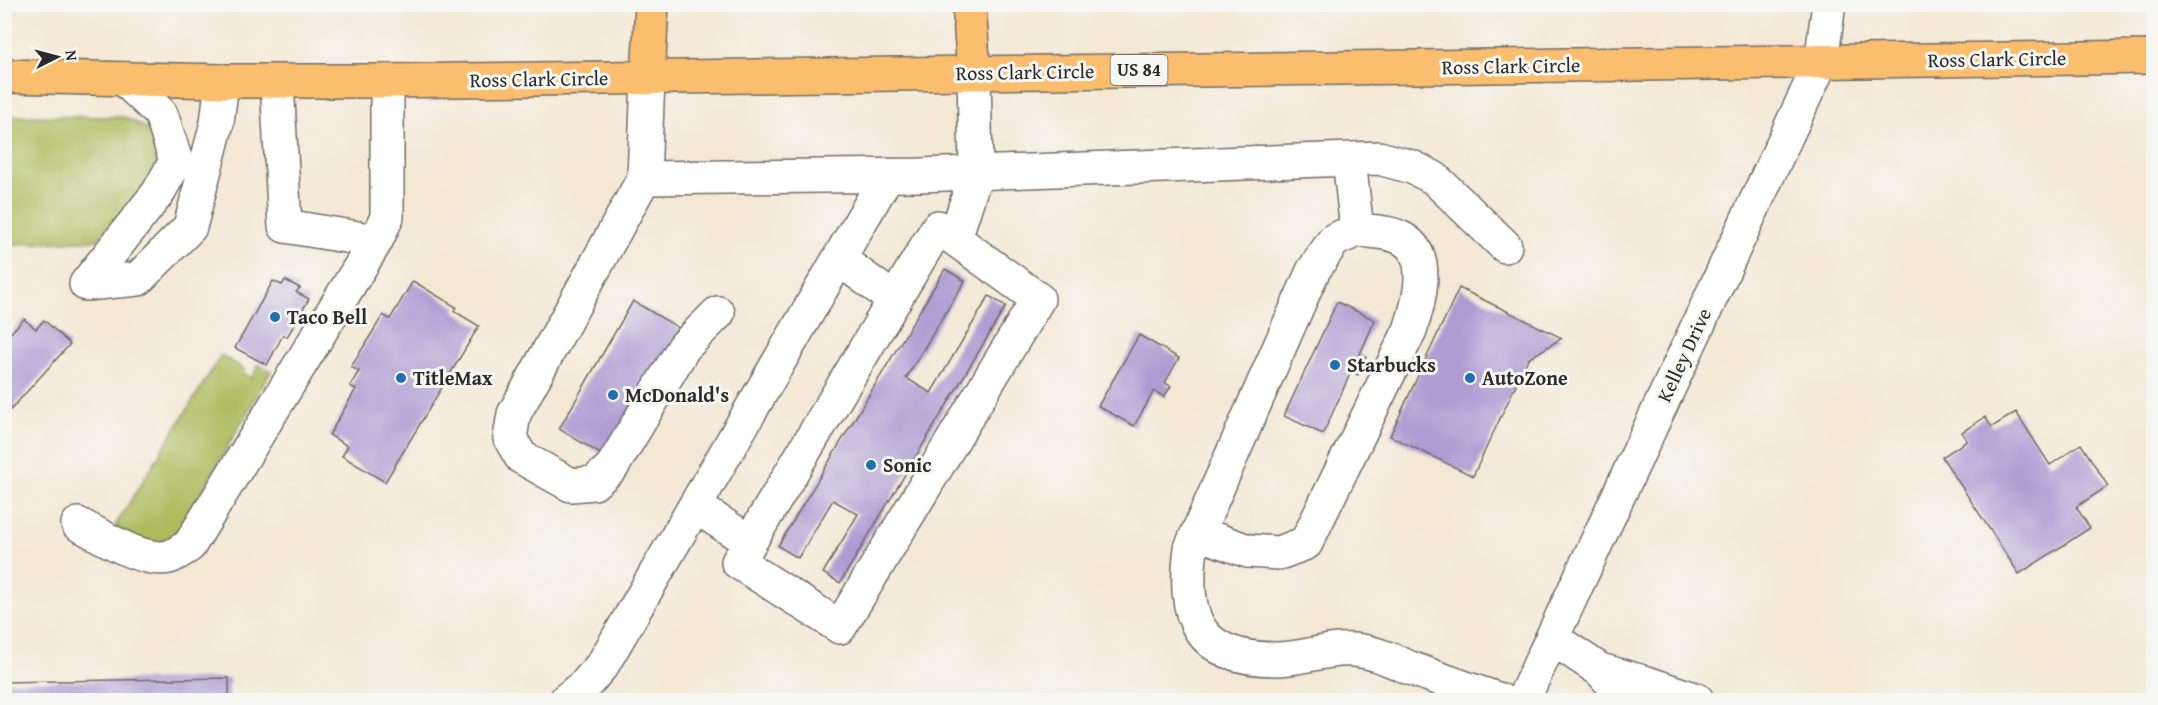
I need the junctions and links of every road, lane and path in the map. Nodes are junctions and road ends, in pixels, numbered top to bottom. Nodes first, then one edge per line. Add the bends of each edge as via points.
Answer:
1 (652, 4) edge
2 (969, 4) edge
3 (1829, 4) edge
4 (2154, 57) edge
5 (1821, 62) junction
6 (974, 73) junction
7 (4, 76) edge
8 (648, 78) junction
9 (124, 79) junction
10 (222, 81) junction
11 (387, 81) junction
12 (277, 82) junction
13 (1349, 160) junction
14 (976, 173) junction
15 (887, 176) junction
16 (644, 178) junction
17 (1358, 230) junction
18 (956, 238) junction
19 (376, 241) junction
20 (1505, 246) dead end
21 (838, 259) junction
22 (895, 300) junction
23 (718, 313) dead end
24 (695, 506) junction
25 (78, 524) dead end
26 (1198, 533) junction
27 (750, 542) junction
28 (1552, 638) junction
29 (1600, 670) junction
30 (567, 700) edge
31 (1500, 700) edge
32 (1523, 700) edge
33 (1627, 700) edge
34 (1697, 700) edge

1 - 8 highway
2 - 6 highway
3 - 5 street, Kelley Drive
4 - 5 highway, Ross Clark Circle / US 84
5 - 6 highway, Ross Clark Circle / US 84
5 - 28 street, Kelley Drive
6 - 8 highway, Ross Clark Circle / US 84
6 - 14 street
7 - 9 highway, Ross Clark Circle / US 84
8 - 11 highway, Ross Clark Circle / US 84
8 - 16 street
9 - 10 highway, Ross Clark Circle / US 84
9 - 10 street via 161,114 176,160 158,193 86,284 138,279 190,227 217,123
10 - 12 highway, Ross Clark Circle / US 84
11 - 12 highway, Ross Clark Circle / US 84
11 - 19 street via 387,217
12 - 19 street via 285,226
13 - 14 street
13 - 17 street
13 - 20 street via 1379,158 1434,178
14 - 15 street
14 - 18 street
15 - 16 street
15 - 21 street
16 - 23 street via 514,414 510,438 521,457 571,485 594,483 612,467 684,347
17 - 26 street via 1334,240 1313,271
17 - 26 street via 1405,240 1417,255 1419,302 1410,330 1306,543 1279,553 1248,551
18 - 22 street via 938,227
18 - 27 street via 1038,299 840,627 738,562
19 - 25 street via 189,546 170,557 155,558
21 - 22 street
21 - 24 street
22 - 27 street
24 - 27 street
24 - 30 street via 603,664
26 - 31 street via 1191,548 1189,604 1201,632 1216,646 1276,659 1366,651
28 - 29 street
28 - 32 street, Kelley Drive
29 - 33 street
29 - 34 street

